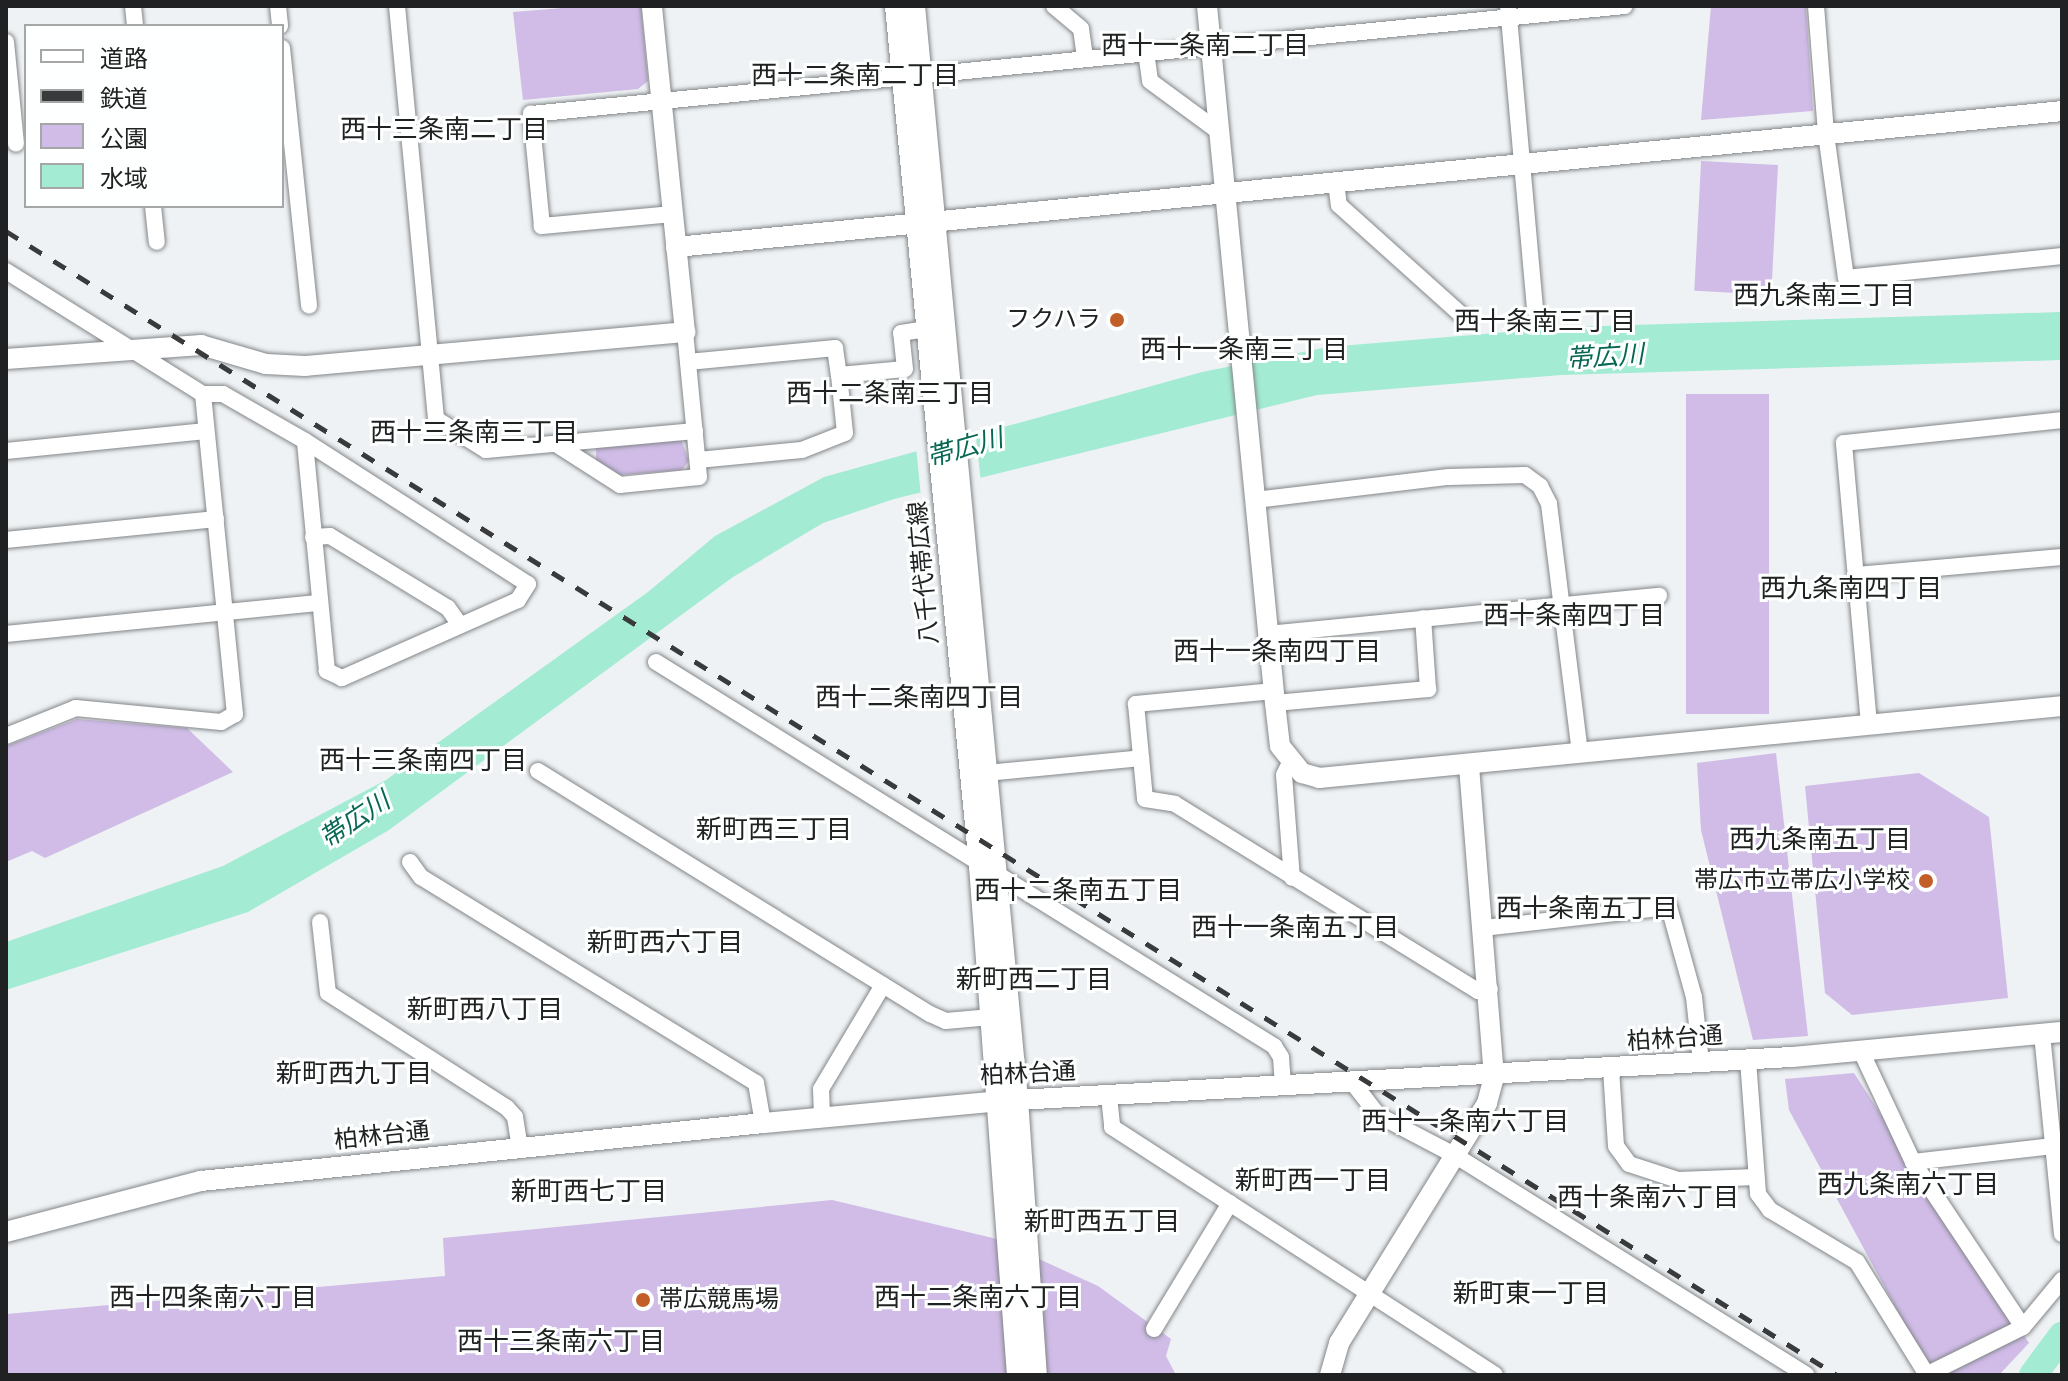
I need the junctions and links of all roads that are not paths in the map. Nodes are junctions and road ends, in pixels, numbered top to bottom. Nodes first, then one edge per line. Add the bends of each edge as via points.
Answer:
1 (397, 6) edge
2 (652, 6) edge
3 (896, 6) edge
4 (914, 6) edge
5 (1054, 6) edge
6 (1207, 6) edge
7 (1625, 6) edge
8 (1816, 6) edge
9 (1509, 12) edge
10 (6, 42) edge
11 (1211, 46) junction
12 (1146, 52) junction
13 (1085, 58) junction
14 (284, 67) edge
15 (911, 77) junction
16 (662, 101) junction
17 (2062, 111) edge
18 (1218, 131) junction
19 (1826, 134) junction
20 (16, 144) dead end
21 (1522, 164) junction
22 (1336, 182) junction
23 (1225, 193) junction
24 (153, 208) edge
25 (673, 214) junction
26 (925, 223) junction
27 (157, 242) dead end
28 (676, 247) junction
29 (2062, 256) edge
30 (6, 271) edge
31 (309, 306) dead end
32 (1535, 311) dead end
33 (1464, 317) dead end
34 (927, 329) junction
35 (685, 332) junction
36 (130, 347) junction
37 (432, 356) junction
38 (6, 359) edge
39 (688, 362) junction
40 (839, 375) junction
41 (203, 394) junction
42 (2062, 420) edge
43 (945, 430) junction
44 (206, 431) junction
45 (695, 431) junction
46 (305, 441) junction
47 (556, 444) junction
48 (6, 451) edge
49 (698, 460) junction
50 (1255, 500) junction
51 (216, 519) junction
52 (313, 537) junction
53 (6, 540) edge
54 (2062, 557) edge
55 (1856, 575) junction
56 (1659, 596) dead end
57 (319, 603) junction
58 (1560, 605) junction
59 (224, 611) junction
60 (1423, 618) junction
61 (460, 625) junction
62 (6, 634) edge
63 (1268, 634) junction
64 (656, 662) dead end
65 (1274, 697) junction
66 (2062, 706) edge
67 (1869, 724) junction
68 (6, 736) edge
69 (1580, 754) junction
70 (1141, 758) junction
71 (1290, 763) junction
72 (1469, 764) junction
73 (538, 771) dead end
74 (977, 774) junction
75 (410, 862) dead end
76 (988, 870) junction
77 (1292, 878) junction
78 (320, 922) dead end
79 (1484, 928) junction
80 (883, 985) junction
81 (1490, 989) junction
82 (991, 1017) junction
83 (2052, 1033) edge
84 (1861, 1051) junction
85 (1748, 1060) junction
86 (1701, 1063) junction
87 (1611, 1069) junction
88 (1494, 1077) junction
89 (1353, 1083) junction
90 (1283, 1086) junction
91 (1109, 1096) junction
92 (1008, 1100) junction
93 (822, 1117) junction
94 (763, 1123) junction
95 (2057, 1145) edge
96 (520, 1148) junction
97 (1456, 1156) junction
98 (1913, 1162) junction
99 (1756, 1177) junction
100 (1230, 1203) junction
101 (6, 1232) edge
102 (2062, 1234) edge
103 (2062, 1280) edge
104 (1368, 1292) junction
105 (2023, 1327) junction
106 (1154, 1329) dead end
107 (1018, 1375) edge
108 (1036, 1375) edge
109 (1330, 1375) edge
110 (1495, 1375) edge
111 (1806, 1375) edge
112 (1926, 1375) edge

1 - 37 street
2 - 16 street
3 - 15 main road, 八千代帯広線
4 - 15 main road, 八千代帯広線
5 - 13 street via 1081,29
6 - 11 street
7 - 9 street
8 - 19 street
9 - 11 street
9 - 21 street
10 - 20 street
11 - 12 street
11 - 18 street
12 - 13 street
12 - 18 street via 1150,81
13 - 15 street
14 - 31 street
15 - 16 street
15 - 26 main road, 八千代帯広線
16 - 25 street
16 - 25 street via 531,114 542,226
17 - 19 street
18 - 23 street
19 - 21 street
19 - 29 street via 1846,278
21 - 22 street
21 - 32 street
22 - 23 street
22 - 33 street via 1339,205
23 - 26 street
23 - 50 street
24 - 27 street
25 - 28 street
26 - 28 street
26 - 34 main road, 八千代帯広線
26 - 43 main road, 八千代帯広線
28 - 35 street
30 - 36 street
34 - 40 street via 901,333 905,369
34 - 43 main road, 八千代帯広線
35 - 37 street
35 - 39 street
36 - 37 street via 201,345 266,364 305,366
36 - 38 street
36 - 41 street
37 - 47 street via 436,419 486,450
39 - 40 street via 835,348
39 - 45 street
40 - 49 street via 845,433 802,450
41 - 44 street
41 - 46 street via 223,394
42 - 55 street via 1844,443
43 - 74 main road, 八千代帯広線
44 - 48 street
44 - 51 street
45 - 47 street
45 - 49 street
46 - 52 street
46 - 61 street via 528,584 518,600
47 - 49 street via 620,485 699,477
50 - 58 street via 1449,477 1525,475 1540,486 1549,504
50 - 63 street
51 - 53 street
51 - 59 street
52 - 57 street
52 - 61 street via 330,536 448,608
54 - 55 street
55 - 67 street
56 - 58 street
57 - 59 street
57 - 61 street via 327,671 342,678
58 - 60 street
58 - 69 street
59 - 62 street
59 - 68 street via 235,714 221,722 76,708
60 - 63 street
60 - 65 street via 1428,689
63 - 65 street
64 - 76 street
65 - 70 street via 1136,704
65 - 71 street via 1280,746
66 - 67 street
67 - 69 street
69 - 72 street
70 - 74 street
70 - 77 street via 1145,799 1175,804
71 - 72 street via 1319,778
71 - 77 street via 1284,775
72 - 79 street
73 - 80 street
74 - 76 main road, 八千代帯広線
75 - 94 street via 421,877 756,1083
76 - 82 main road, 八千代帯広線
76 - 90 street via 1274,1046 1281,1057
76 - 92 main road, 八千代帯広線
77 - 81 street via 1478,991
78 - 96 street via 328,993 507,1108 515,1117
79 - 81 street
79 - 86 street via 1669,907 1694,997
80 - 82 street via 946,1021
80 - 93 street via 821,1089
81 - 88 street
82 - 92 main road, 八千代帯広線
83 - 84 street, 柏林台通
83 - 95 street
84 - 85 street, 柏林台通
84 - 98 street
85 - 86 street, 柏林台通
85 - 99 street
86 - 87 street, 柏林台通
87 - 88 street, 柏林台通
87 - 99 street via 1616,1146 1629,1164 1678,1180
88 - 89 street, 柏林台通
88 - 97 street via 1487,1103
89 - 90 street, 柏林台通
89 - 97 street via 1378,1115
90 - 91 street, 柏林台通
91 - 92 street, 柏林台通
91 - 100 street via 1112,1127
92 - 93 street, 柏林台通
92 - 107 main road, 八千代帯広線
92 - 108 main road, 八千代帯広線
93 - 94 street, 柏林台通
94 - 96 street, 柏林台通
95 - 98 street
95 - 102 street
96 - 101 street, 柏林台通 via 201,1181
97 - 104 street
97 - 111 street
98 - 105 street
99 - 112 street via 1758,1194 1770,1210 1857,1262
100 - 104 street
100 - 106 street
103 - 105 street
104 - 109 street via 1339,1343
104 - 110 street
105 - 112 street

